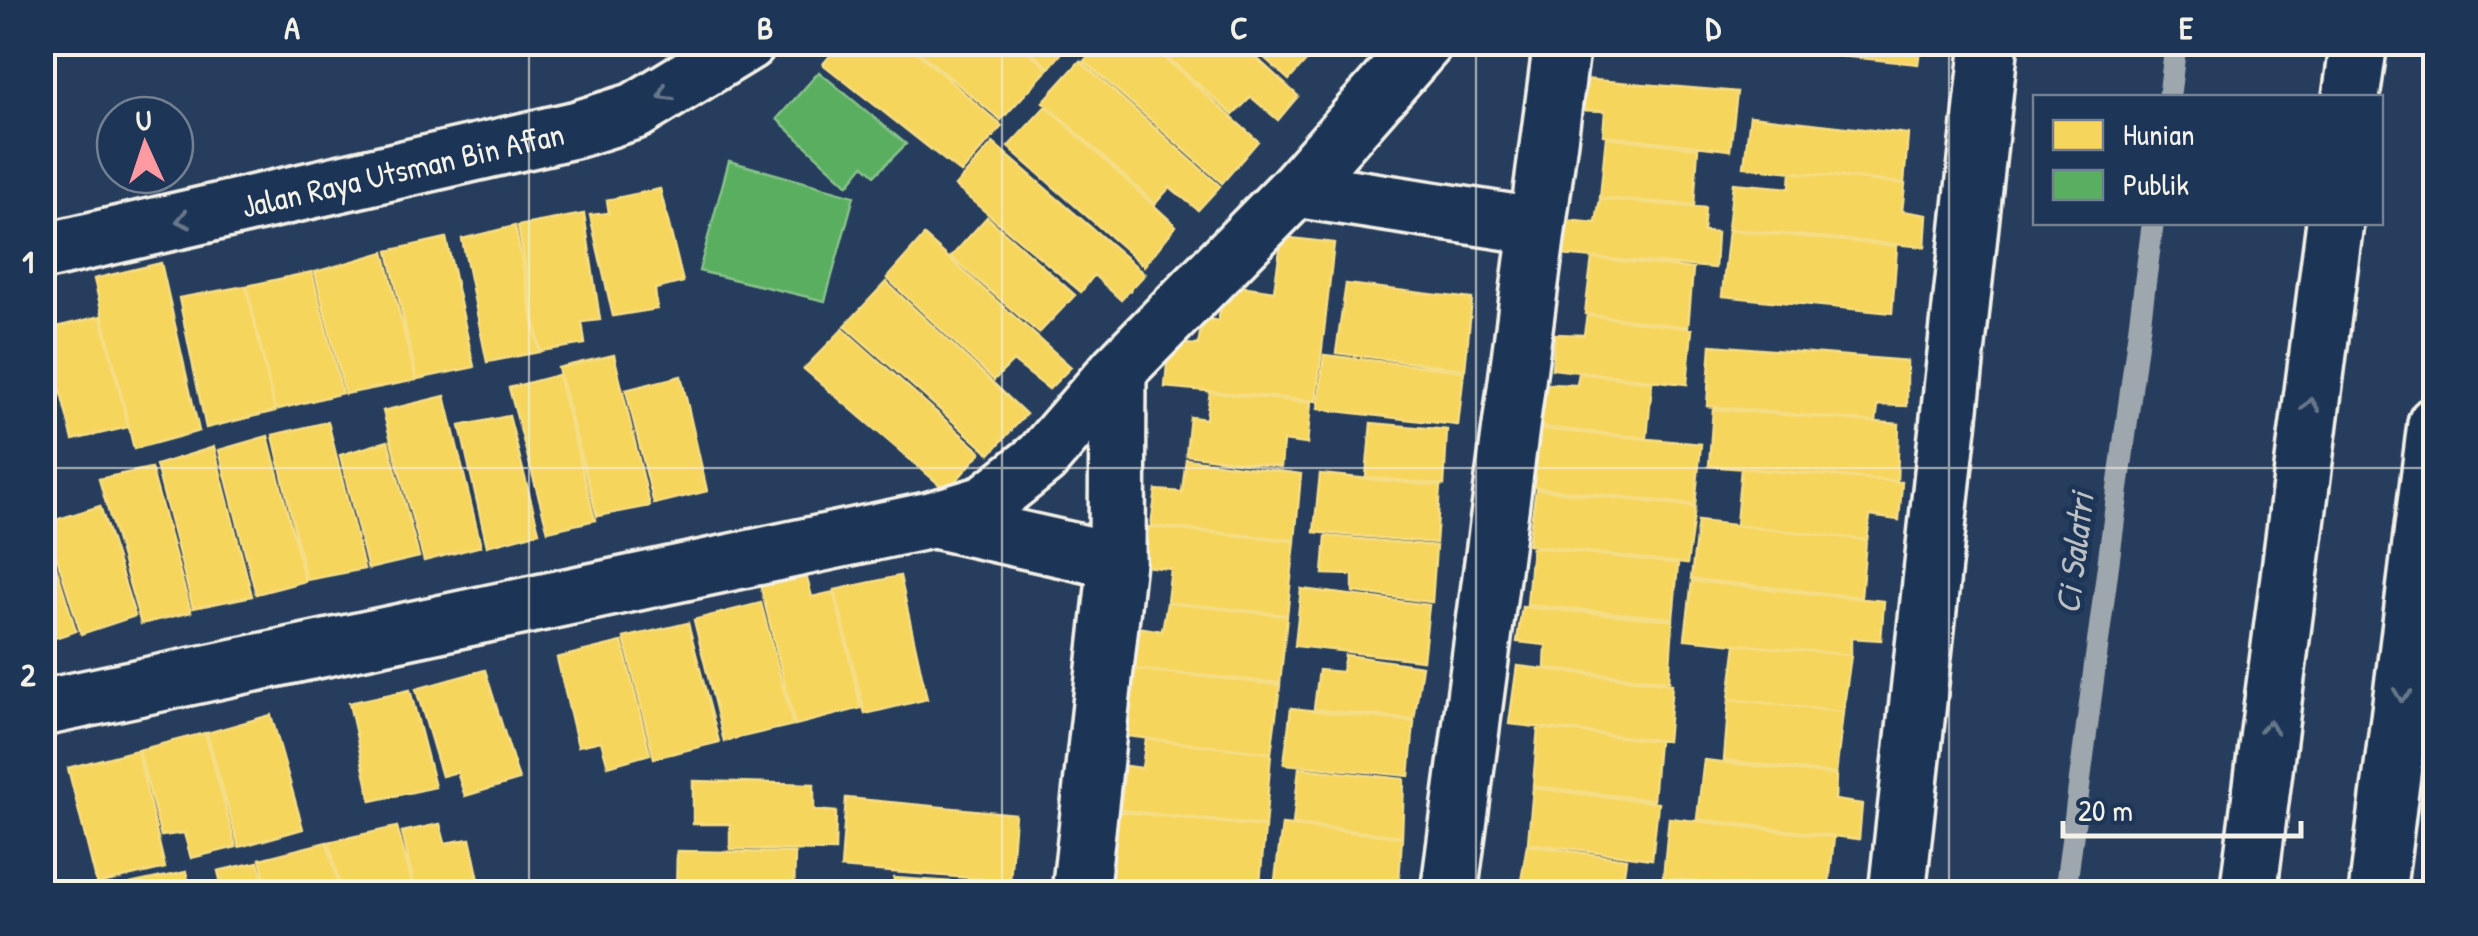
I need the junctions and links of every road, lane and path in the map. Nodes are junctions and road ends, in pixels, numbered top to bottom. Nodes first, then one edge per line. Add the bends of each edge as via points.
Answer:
1 (748, 42) edge
2 (1426, 42) edge
3 (1562, 42) edge
4 (1990, 42) edge
5 (2359, 42) edge
6 (2352, 95) edge
7 (1296, 189) junction
8 (2335, 225) edge
9 (1535, 226) junction
10 (42, 252) edge
11 (1118, 370) junction
12 (2436, 424) edge
13 (931, 520) junction
14 (1116, 561) junction
15 (42, 708) edge
16 (1080, 894) edge
17 (1449, 894) edge
18 (1897, 894) edge
19 (2248, 894) edge
20 (2377, 894) edge

1 -> 10 street, Jalan Raya Utsman Bin Affan via 635,111 578,130
2 - 7 street
3 - 9 street
4 - 18 street
5 - 6 street
7 - 9 street
7 - 11 street
19 -> 8 street
9 - 17 street
11 - 13 street via 1008,488 984,504
11 - 14 street
12 -> 20 street
13 - 14 street
13 - 15 street
14 - 16 street

